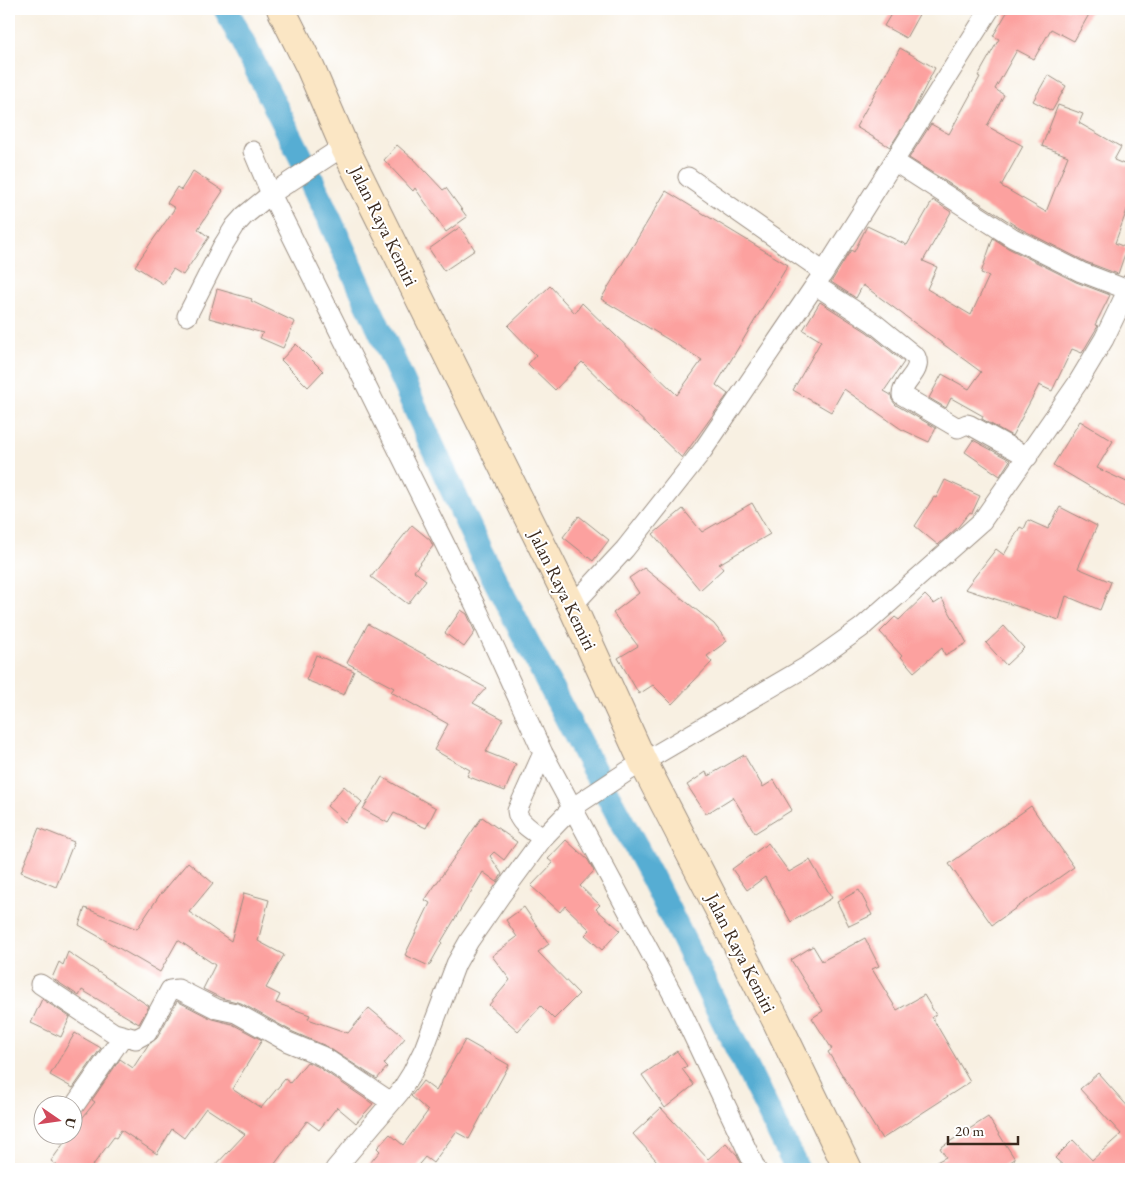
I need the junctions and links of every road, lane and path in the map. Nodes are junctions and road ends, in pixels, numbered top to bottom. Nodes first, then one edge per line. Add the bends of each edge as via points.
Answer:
1 (281, 9) edge
2 (990, 9) edge
3 (339, 149) junction
4 (253, 151) dead end
5 (895, 162) junction
6 (688, 177) dead end
7 (275, 192) junction
8 (820, 279) junction
9 (1130, 287) edge
10 (187, 316) dead end
11 (1028, 457) junction
12 (572, 606) junction
13 (543, 753) junction
14 (635, 766) junction
15 (576, 806) junction
16 (543, 838) junction
17 (40, 984) dead end
18 (123, 1036) junction
19 (81, 1096) edge
20 (391, 1102) junction
21 (335, 1169) edge
22 (756, 1169) edge
23 (848, 1169) edge

1 - 3 main road, Jalan Raya Kemiri via 310,67
2 - 5 street
3 - 7 street
3 - 12 main road, Jalan Raya Kemiri
4 - 7 street
5 - 8 street
5 - 9 street via 1013,238 1081,272
6 - 8 street
7 - 10 street via 235,226
7 - 13 street via 479,613
8 - 11 street via 916,357 918,364 902,395 958,428 970,425
8 - 12 street via 703,450 625,549
9 - 11 street via 1095,354
11 - 14 street via 982,521 861,628 806,667
12 - 14 main road, Jalan Raya Kemiri
13 - 15 street
13 - 16 street via 517,811 524,823
14 - 15 street
14 - 23 main road, Jalan Raya Kemiri via 775,1018
15 - 16 street
15 - 22 street via 678,1006
16 - 20 street via 469,942 453,973 424,1049
17 - 18 street
18 - 19 street
18 - 20 street via 136,1039 147,1033 170,990 178,989 217,1009 236,1013 288,1042 322,1056
20 - 21 street

